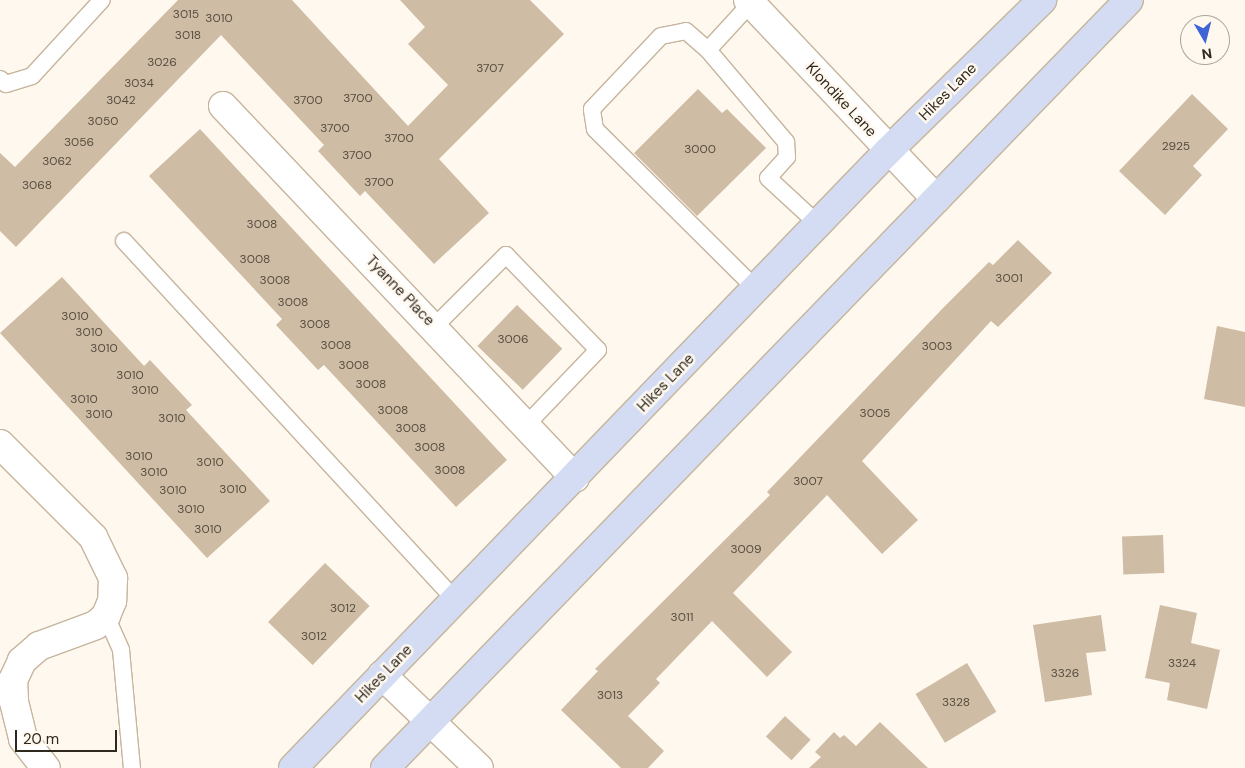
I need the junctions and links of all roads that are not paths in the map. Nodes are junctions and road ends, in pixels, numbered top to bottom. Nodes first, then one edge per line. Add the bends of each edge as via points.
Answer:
1 (102, 0) edge
2 (1042, 0) edge
3 (1129, 0) edge
4 (749, 2) edge
5 (708, 50) junction
6 (0, 79) edge
7 (223, 106) dead end
8 (888, 151) junction
9 (936, 199) junction
10 (818, 224) junction
11 (124, 242) dead end
12 (756, 289) junction
13 (434, 326) junction
14 (527, 424) junction
15 (0, 444) edge
16 (575, 478) junction
17 (456, 601) junction
18 (106, 616) junction
19 (382, 675) junction
20 (430, 721) junction
21 (46, 768) edge
22 (132, 768) edge
23 (292, 768) edge
24 (385, 768) edge
25 (479, 768) edge

1 - 6 lane via 32,76 6,84
2 - 8 main road, Hikes Lane
3 - 9 main road
4 - 5 lane
4 - 8 street, Klondike Lane
5 - 10 lane via 786,142 787,157 768,178
5 - 12 lane via 686,31 661,36 592,109 594,129
7 - 13 street, Tyanne Place
8 - 9 street, Klondike Lane
8 - 10 main road, Hikes Lane
9 - 20 main road
10 - 12 main road, Hikes Lane
11 - 17 lane
12 - 16 main road, Hikes Lane
13 - 14 street, Tyanne Place
13 - 14 lane via 506,255 598,350
14 - 16 street, Tyanne Place
15 - 18 street via 93,537 113,578 112,601
16 - 17 main road, Hikes Lane
17 - 19 main road, Hikes Lane
18 - 21 street via 96,625 39,646 22,661 13,680 14,702 23,739
18 - 22 lane via 121,650
19 - 20 street
19 - 23 main road, Hikes Lane
20 - 24 main road
20 - 25 street

